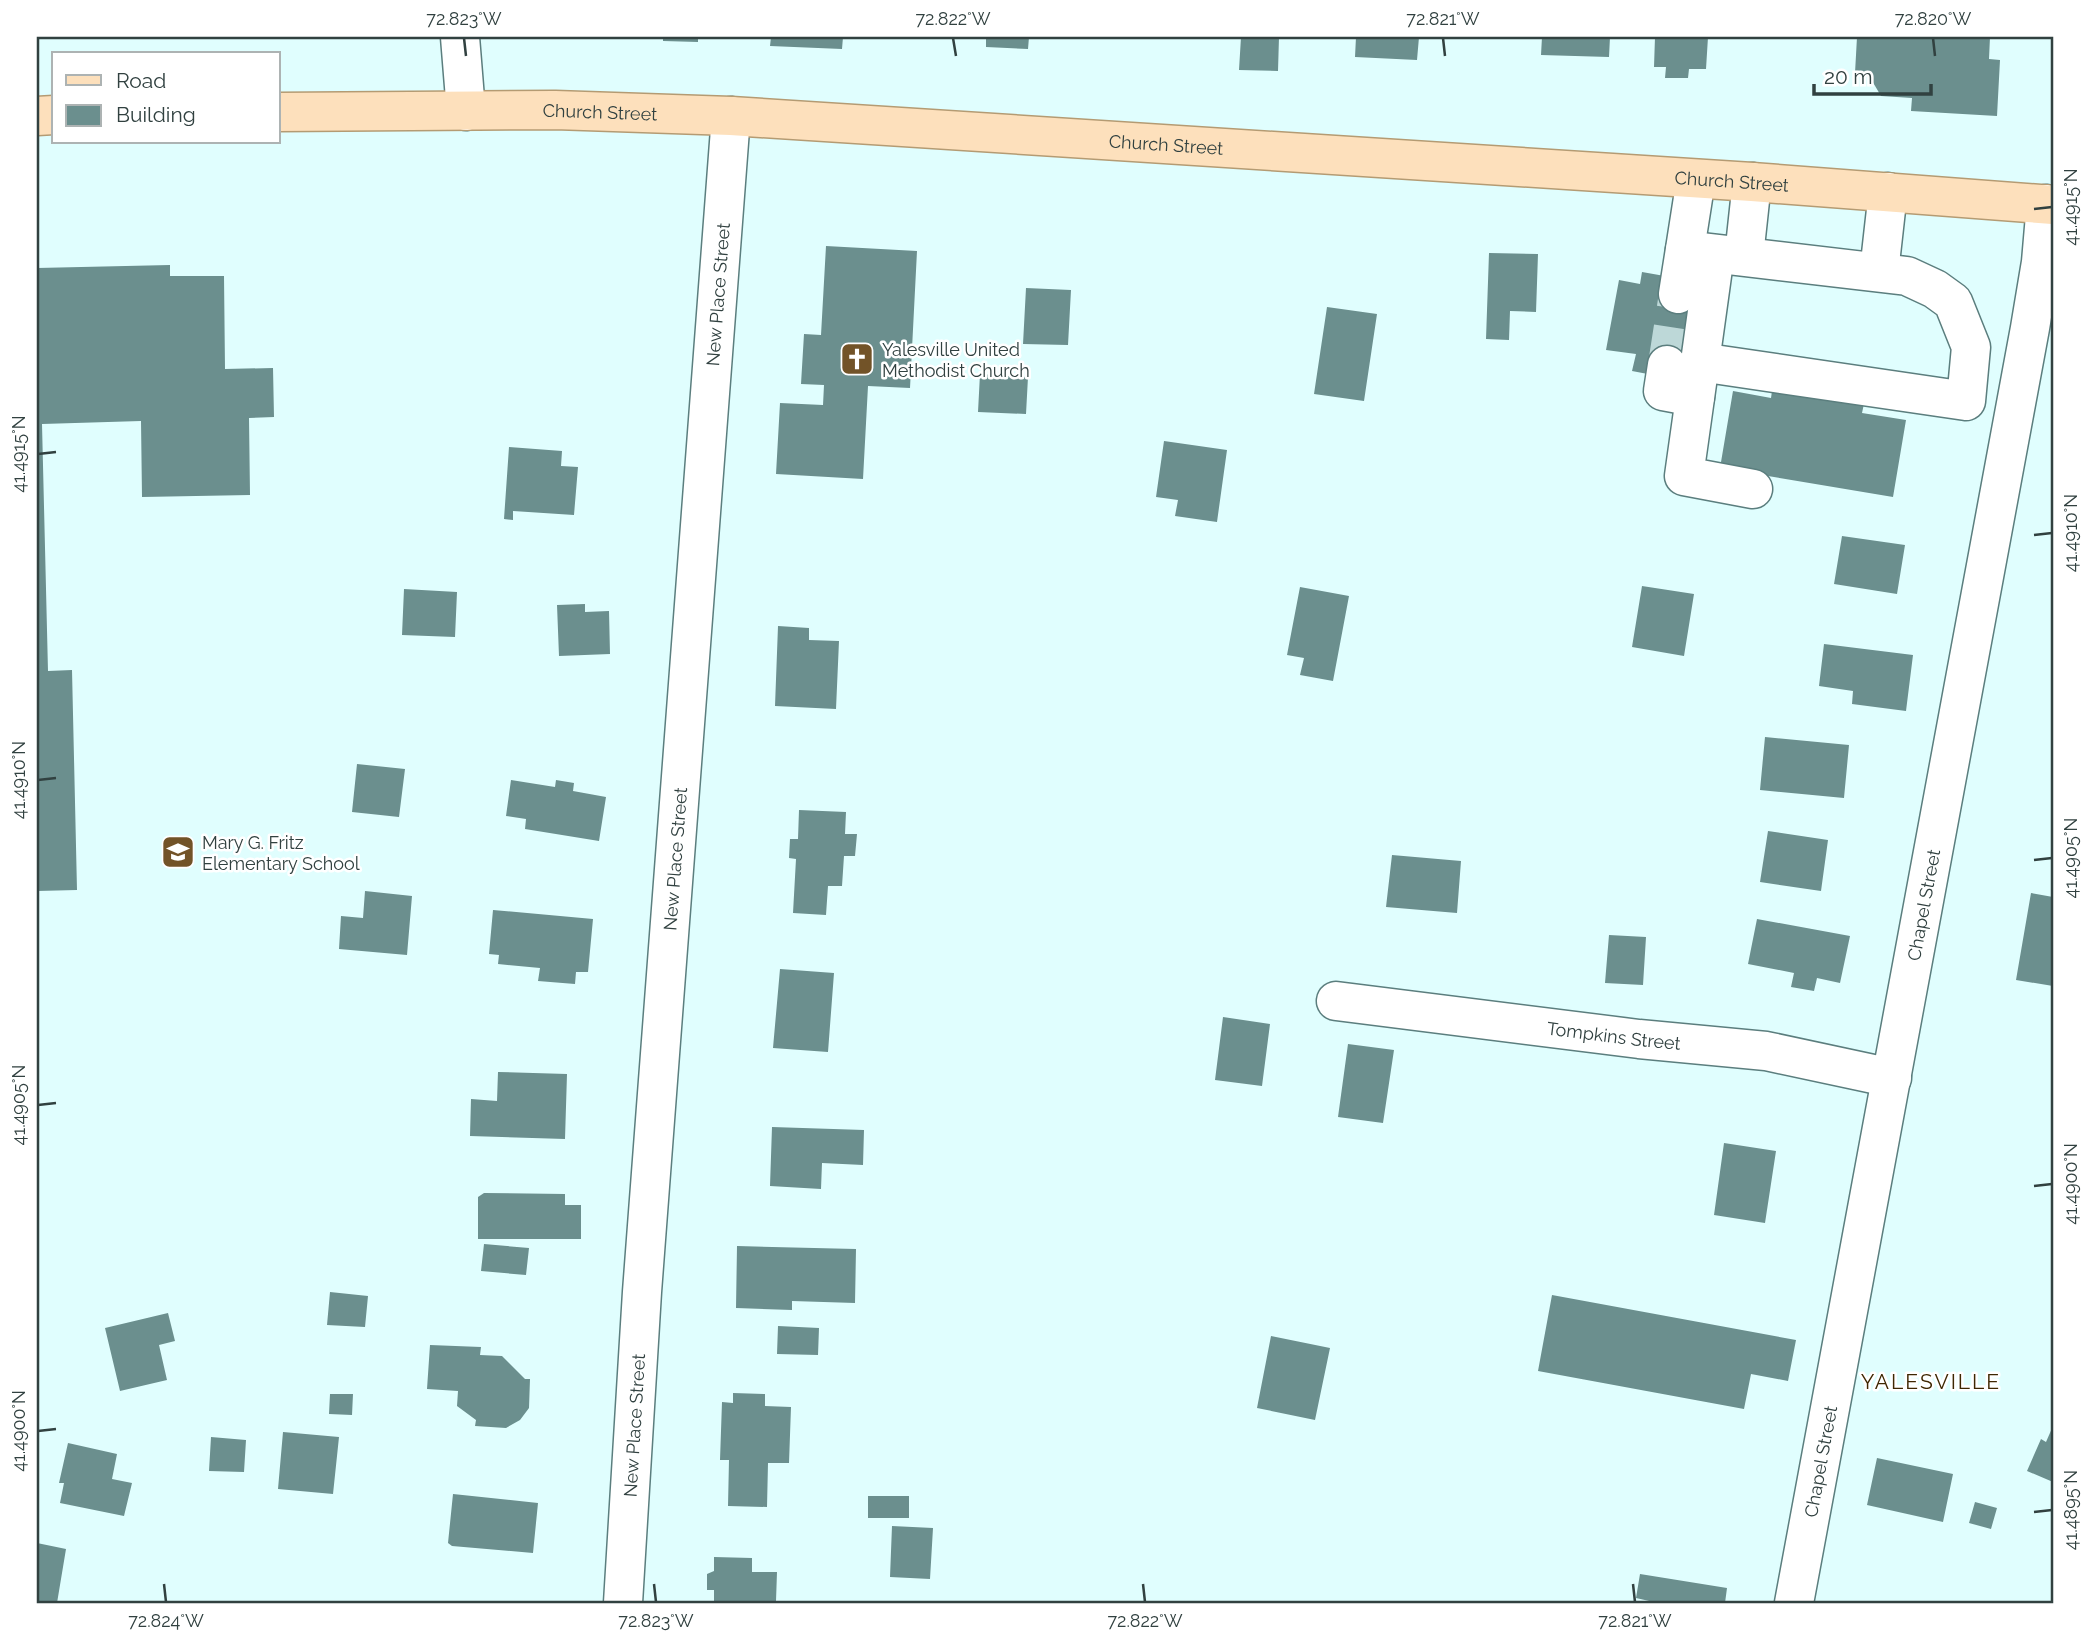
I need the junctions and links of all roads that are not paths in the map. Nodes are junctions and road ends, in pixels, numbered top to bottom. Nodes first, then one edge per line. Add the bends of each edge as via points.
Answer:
1 (460, 37) edge
2 (466, 110) junction
3 (280, 112) edge
4 (731, 116) junction
5 (1696, 179) junction
6 (1752, 182) junction
7 (1888, 192) junction
8 (2050, 205) edge
9 (1715, 253) junction
10 (1879, 272) junction
11 (1678, 294) tunnel mouth
12 (1687, 375) junction
13 (1968, 388) junction
14 (2017, 397) junction
15 (1753, 489) dead end
16 (1336, 1001) dead end
17 (1892, 1078) junction
18 (623, 1603) edge
19 (1794, 1603) edge

1 - 2 street
2 - 3 main road, Church Street
2 - 4 main road, Church Street
4 - 5 main road, Church Street
4 - 18 street, New Place Street via 642,1292
5 - 6 main road, Church Street
5 - 9 street
6 - 7 main road, Church Street
6 - 9 street
7 - 8 main road, Church Street
7 - 10 street
8 - 14 street, Chapel Street
9 - 10 street
9 - 11 street
9 - 12 street
10 - 13 street via 1907,276 1953,302 1971,346
12 - 13 street via 1966,401
12 - 15 street via 1684,476
13 - 14 street
14 - 17 street, Chapel Street
16 - 17 street, Tompkins Street via 1766,1051
17 - 19 street, Chapel Street

